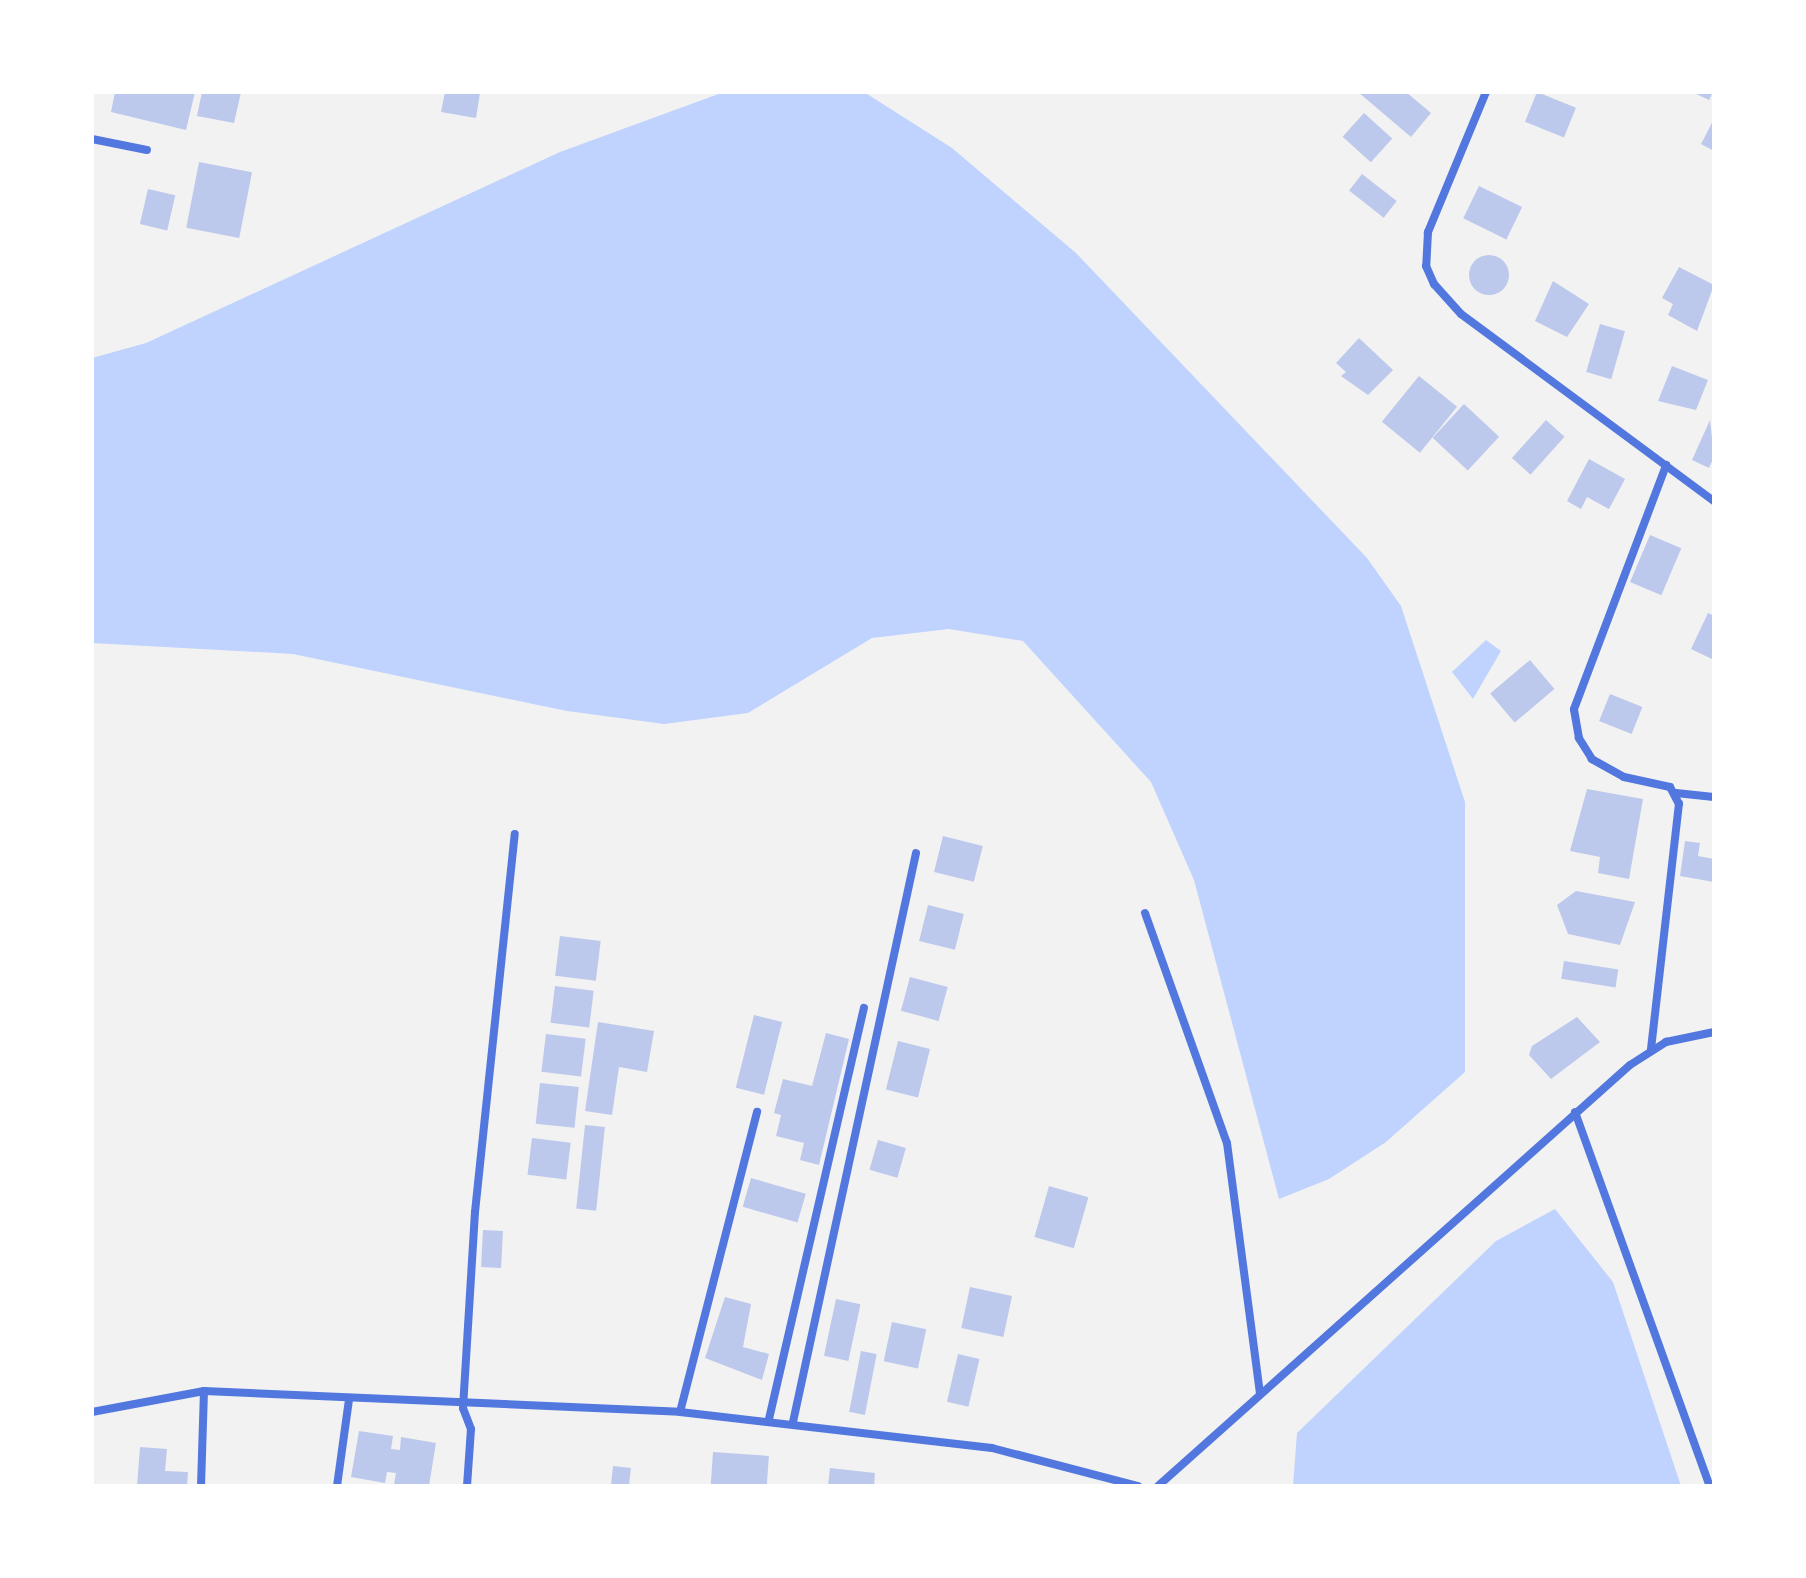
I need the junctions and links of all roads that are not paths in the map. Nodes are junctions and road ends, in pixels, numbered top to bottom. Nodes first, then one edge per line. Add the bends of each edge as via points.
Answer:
1 (1486, 92) edge
2 (92, 139) edge
3 (147, 150) dead end
4 (1666, 465) junction
5 (1714, 501) edge
6 (1676, 793) junction
7 (1714, 797) edge
8 (515, 834) dead end
9 (916, 853) dead end
10 (1145, 913) dead end
11 (864, 1008) dead end
12 (1714, 1032) edge
13 (1651, 1049) junction
14 (757, 1112) dead end
15 (1575, 1112) junction
16 (204, 1391) junction
17 (1260, 1393) junction
18 (349, 1399) junction
19 (463, 1408) junction
20 (92, 1412) edge
21 (680, 1412) junction
22 (769, 1419) junction
23 (793, 1422) junction
24 (201, 1486) edge
25 (337, 1486) edge
26 (467, 1486) edge
27 (1138, 1486) edge
28 (1158, 1486) edge
29 (1710, 1486) edge

1 - 4 street via 1428,232 1426,266 1434,284 1461,314
2 - 3 street
4 - 5 street
4 - 6 street via 1579,686 1575,723 1592,759
6 - 7 street
6 - 13 street
8 - 19 street
9 - 23 street
10 - 17 street via 1227,1143
11 - 22 street
12 - 13 street
13 - 15 street
14 - 21 street
15 - 17 street
15 - 29 street
16 - 18 street
16 - 20 street
16 - 24 street
17 - 28 street
18 - 19 street
18 - 25 street
19 - 21 street
19 - 26 street via 471,1429
21 - 22 street
22 - 23 street
23 - 27 street via 992,1448

